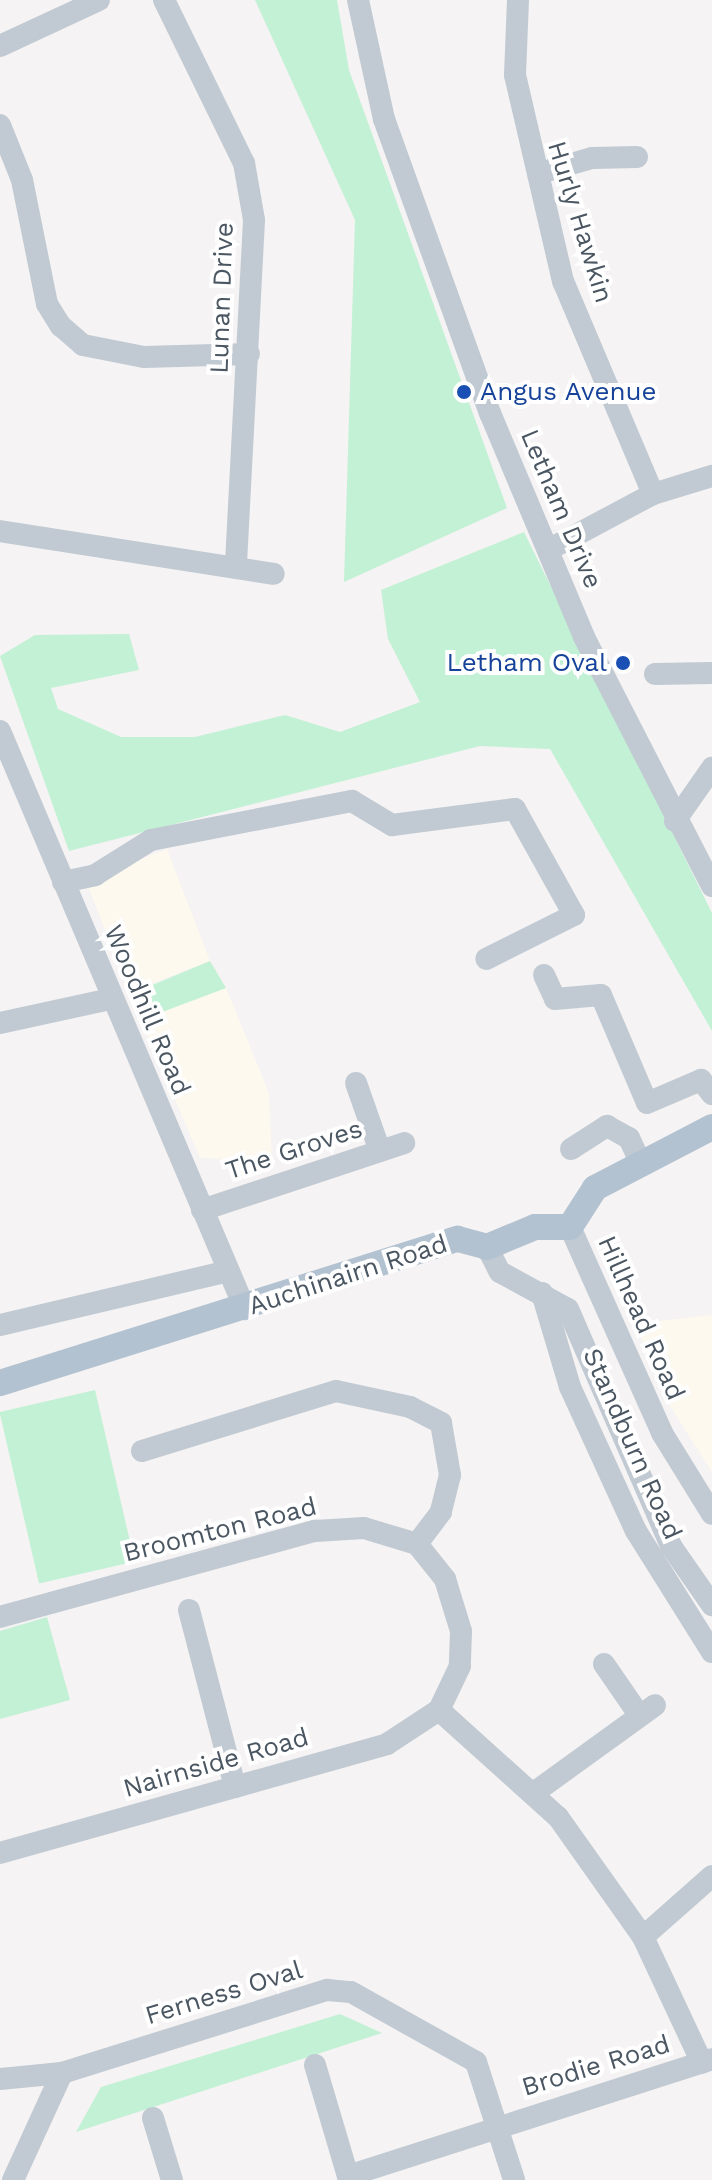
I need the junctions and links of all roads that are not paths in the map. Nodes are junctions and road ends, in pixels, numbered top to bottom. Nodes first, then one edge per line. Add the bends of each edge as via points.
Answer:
1 (99, 0) edge
2 (164, 0) edge
3 (358, 0) edge
4 (518, 0) edge
5 (0, 46) edge
6 (0, 125) edge
7 (637, 157) dead end
8 (540, 173) junction
9 (249, 354) junction
10 (712, 476) edge
11 (653, 494) junction
12 (0, 531) edge
13 (548, 550) junction
14 (236, 568) junction
15 (274, 574) dead end
16 (712, 673) edge
17 (655, 674) dead end
18 (0, 731) edge
19 (712, 768) edge
20 (675, 821) junction
21 (63, 882) junction
22 (712, 886) edge
23 (486, 959) dead end
24 (544, 975) dead end
25 (110, 999) junction
26 (0, 1023) edge
27 (356, 1083) dead end
28 (712, 1094) edge
29 (712, 1127) edge
30 (404, 1143) dead end
31 (571, 1149) dead end
32 (380, 1151) junction
33 (641, 1164) junction
34 (202, 1210) junction
35 (570, 1227) junction
36 (487, 1247) junction
37 (229, 1271) junction
38 (542, 1293) junction
39 (245, 1309) junction
40 (0, 1325) edge
41 (0, 1383) edge
42 (142, 1451) dead end
43 (712, 1514) edge
44 (417, 1544) junction
45 (712, 1605) edge
46 (189, 1610) dead end
47 (0, 1617) edge
48 (712, 1652) edge
49 (604, 1664) dead end
50 (439, 1710) junction
51 (235, 1787) junction
52 (535, 1792) junction
53 (0, 1853) edge
54 (712, 1876) edge
55 (643, 1937) junction
56 (707, 2061) edge
57 (315, 2065) dead end
58 (62, 2073) junction
59 (0, 2079) edge
60 (153, 2118) dead end
61 (497, 2126) junction
62 (348, 2178) edge
63 (13, 2180) edge
64 (172, 2180) edge
65 (514, 2180) edge

1 - 5 street
2 - 9 street, Lunan Drive via 244,163 254,220
3 - 13 street, Letham Drive via 384,119
4 - 8 street, Hurly Hawkin via 515,75
6 - 9 street via 22,180 47,304 61,326 83,345 144,357
7 - 8 street via 592,158
8 - 11 street, Hurly Hawkin via 563,281
9 - 14 street, Lunan Drive
10 - 11 street
11 - 13 street
12 - 14 street
13 - 20 street, Letham Drive
14 - 15 street
16 - 17 street
18 - 21 street, Woodhill Road
19 - 20 street
20 - 22 street, Letham Drive
21 - 23 street via 95,875 151,840 352,801 392,825 515,809 574,915
21 - 25 street, Woodhill Road
24 - 28 street via 555,999 601,995 647,1103 701,1080
25 - 26 street
25 - 34 street, Woodhill Road
27 - 32 street
29 - 33 main road
30 - 32 street, The Groves
31 - 33 street via 607,1126 629,1138
32 - 34 street, The Groves
33 - 35 main road via 584,1197
34 - 37 street, Woodhill Road
35 - 36 main road, Auchinairn Road via 535,1227
35 - 43 street, Hillhead Road via 662,1433
36 - 38 street, Standburn Road via 500,1272
36 - 39 main road, Auchinairn Road via 458,1239
37 - 39 street, Woodhill Road
37 - 40 street
38 - 45 street, Standburn Road via 568,1309 671,1546
38 - 48 street, Standburn Road via 570,1387 636,1531
39 - 41 main road, Auchinairn Road
42 - 44 street via 336,1391 410,1407 441,1423 450,1460 441,1512
44 - 47 street, Broomton Road via 364,1528 315,1531
44 - 50 street via 445,1579 461,1631 460,1666
46 - 51 street
49 - 52 street via 647,1710
50 - 51 street, Nairnside Road via 387,1744
50 - 52 street
51 - 53 street, Nairnside Road
52 - 55 street
54 - 55 street
55 - 56 street
56 - 61 street, Brodie Road
57 - 62 street
58 - 59 street, Ferness Oval
58 - 61 street, Ferness Oval via 327,1990 351,1992 465,2049
58 - 63 street
60 - 64 street
61 - 62 street, Brodie Road
61 - 65 street, Ferness Oval

